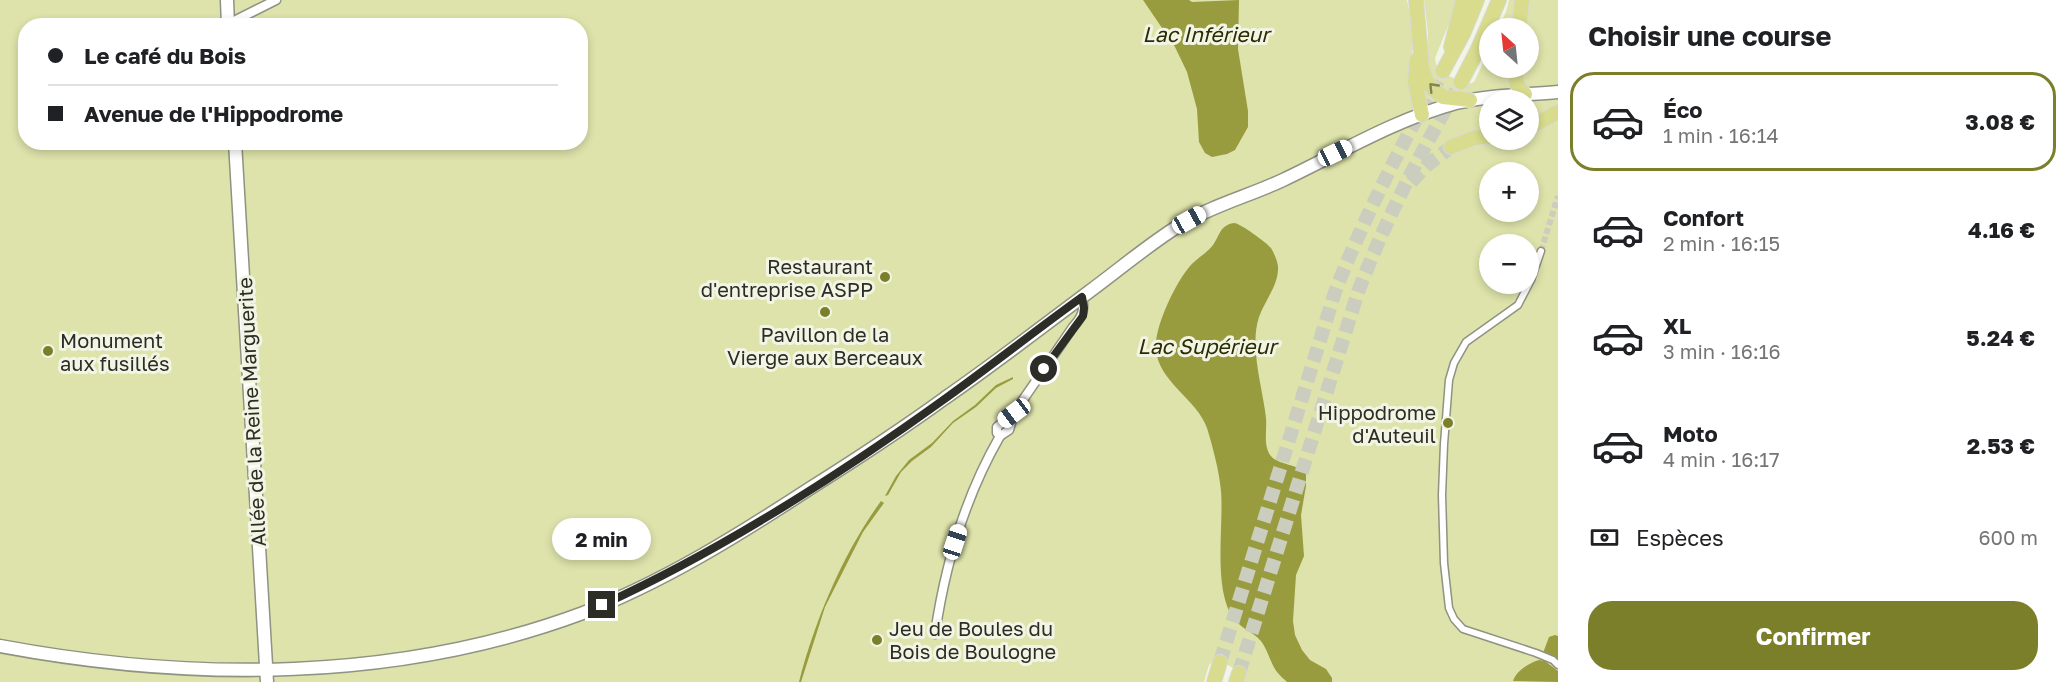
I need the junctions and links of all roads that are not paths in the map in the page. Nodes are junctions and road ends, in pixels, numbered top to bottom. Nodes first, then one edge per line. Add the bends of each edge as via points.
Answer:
1 (227, 0) edge
2 (276, 0) edge
3 (1415, 0) edge
4 (1463, 0) edge
5 (1477, 0) edge
6 (1499, 0) edge
7 (1522, 0) edge
8 (228, 18) edge
9 (241, 18) edge
10 (1520, 18) edge
11 (1420, 50) junction
12 (1461, 82) tunnel mouth
13 (1558, 92) edge
14 (1539, 96) edge
15 (1539, 98) edge
16 (1558, 99) edge
17 (1470, 100) junction
18 (1479, 100) edge
19 (1479, 106) edge
20 (1428, 112) junction
21 (1558, 112) edge
22 (1539, 122) edge
23 (1479, 138) edge
24 (1451, 147) tunnel mouth
25 (235, 150) edge
26 (1541, 250) tunnel mouth
27 (1082, 297) junction
28 (1059, 314) junction
29 (1073, 327) junction
30 (935, 634) dead end
31 (0, 646) edge
32 (1220, 662) tunnel mouth
33 (1558, 665) edge
34 (267, 680) edge
35 (1214, 682) edge

1 - 8 main road
2 - 9 street
3 - 11 highway
4 - 5 highway via 1443,71
6 - 12 highway
7 - 10 highway
17 -> 11 highway via 1446,98 1431,87 1424,74
11 - 20 highway via 1414,77
13 - 14 main road
15 - 16 main road
17 - 18 main road
17 - 20 main road
19 - 20 main road
20 - 27 main road via 1200,214
21 - 22 highway
23 - 24 highway
25 - 34 main road, Allée de la Reine Marguerite
26 - 33 street via 1518,305 1466,342 1454,363 1444,444 1444,563 1449,608 1463,629 1536,653
27 - 28 main road
27 - 29 street via 1083,316
28 - 29 street
28 - 34 main road via 863,454 767,516 643,586 518,636 450,654
29 - 30 street via 1014,413 997,427 999,436 955,542
31 - 34 main road via 128,670
32 - 35 highway

